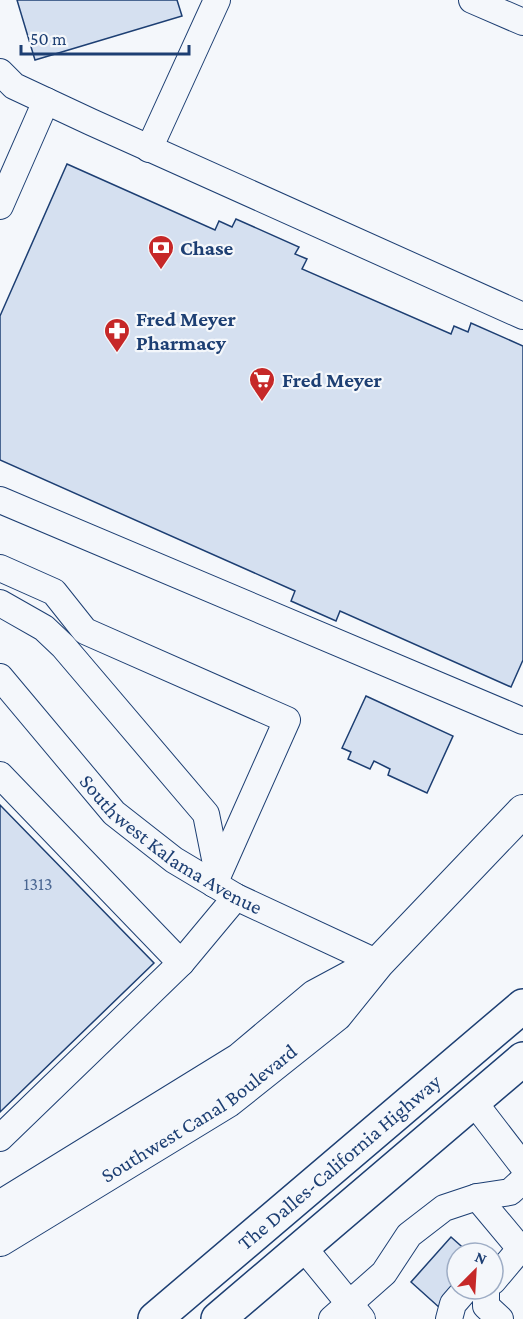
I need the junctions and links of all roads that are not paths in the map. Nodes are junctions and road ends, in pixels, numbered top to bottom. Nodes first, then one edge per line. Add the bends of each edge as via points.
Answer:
1 (217, 0) edge
2 (472, 0) edge
3 (523, 22) edge
4 (0, 72) edge
5 (46, 101) junction
6 (149, 149) junction
7 (8, 168) edge
8 (0, 206) edge
9 (523, 316) edge
10 (0, 500) edge
11 (0, 568) edge
12 (0, 603) edge
13 (0, 677) edge
14 (523, 721) edge
15 (0, 775) edge
16 (523, 811) edge
17 (223, 885) junction
18 (181, 963) junction
19 (378, 963) junction
20 (523, 1006) edge
21 (523, 1059) edge
22 (473, 1101) junction
23 (0, 1138) edge
24 (523, 1166) edge
25 (523, 1180) edge
26 (313, 1185) junction
27 (477, 1197) junction
28 (0, 1207) edge
29 (0, 1240) edge
30 (303, 1247) junction
31 (518, 1247) edge
32 (505, 1265) edge
33 (456, 1301) edge
34 (486, 1301) edge
35 (348, 1314) edge
36 (155, 1319) edge
37 (218, 1319) edge
38 (449, 1319) edge
39 (500, 1319) edge

1 - 6 street
2 - 3 street
4 - 5 street via 14,86
5 - 6 street
5 - 7 street
6 - 9 street
7 - 8 street
10 - 14 street
11 - 17 street via 54,592 85,631 287,720
12 - 17 street via 44,628 63,646 206,814
13 - 17 street, Southwest Kalama Avenue via 114,813 174,860
15 - 18 street
16 - 19 main road, Southwest Canal Boulevard
17 - 18 street
17 - 19 street, Southwest Kalama Avenue
18 - 23 street
19 - 28 main road, Southwest Canal Boulevard via 315,996 240,1059
19 - 29 main road, Southwest Canal Boulevard via 336,1015 259,1078
20 - 26 highway, The Dalles-California Highway
21 - 22 highway, The Dalles-California Highway
22 - 24 street
22 - 30 highway, The Dalles-California Highway
25 - 27 street via 510,1192
26 - 30 highway via 295,1229 294,1238
26 - 36 highway, The Dalles-California Highway
27 - 31 street
27 - 35 street via 444,1208 410,1235 384,1273
30 - 35 street
30 - 37 highway, The Dalles-California Highway
31 - 32 street
33 - 38 street
34 - 39 street via 486,1306

